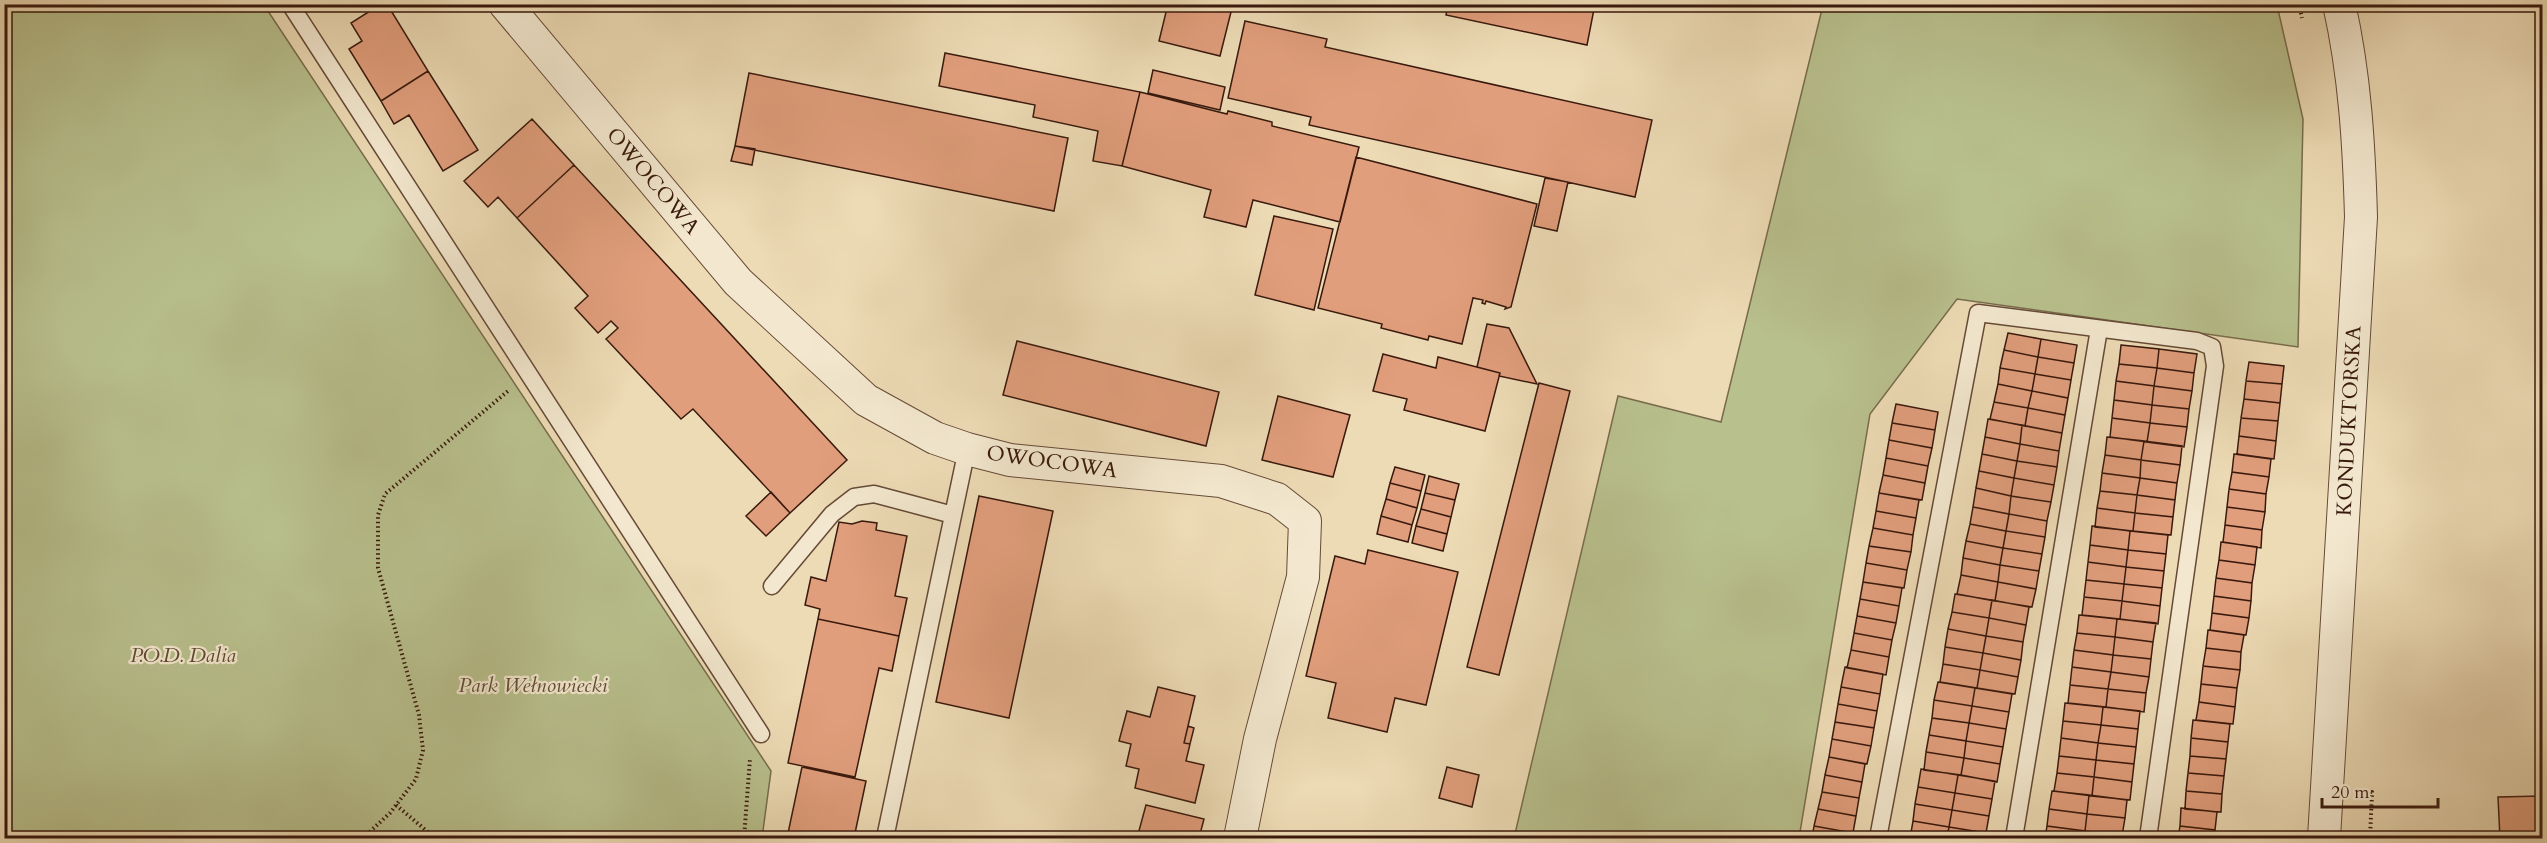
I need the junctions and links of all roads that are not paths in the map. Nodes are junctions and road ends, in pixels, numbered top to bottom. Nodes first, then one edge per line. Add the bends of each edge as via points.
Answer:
1 (290, 4) edge
2 (505, 4) edge
3 (2338, 4) edge
4 (2099, 329) junction
5 (968, 449) junction
6 (953, 515) junction
7 (772, 586) dead end
8 (761, 734) dead end
9 (885, 838) edge
10 (1240, 838) edge
11 (1878, 838) edge
12 (2014, 838) edge
13 (2148, 838) edge
14 (2324, 838) edge

1 - 8 lane
2 - 5 street, OWOCOWA via 738,282 866,400 935,438
3 - 14 street, KONDUKTORSKA via 2348,45 2358,126 2361,217
4 - 11 lane via 1978,314
4 - 12 lane
4 - 13 lane via 2197,341 2212,347 2215,366
5 - 6 lane
5 - 10 street, OWOCOWA via 1010,460 1221,482 1277,499 1305,521 1303,577 1260,738
6 - 7 lane via 874,494 854,497 832,514
6 - 9 lane

